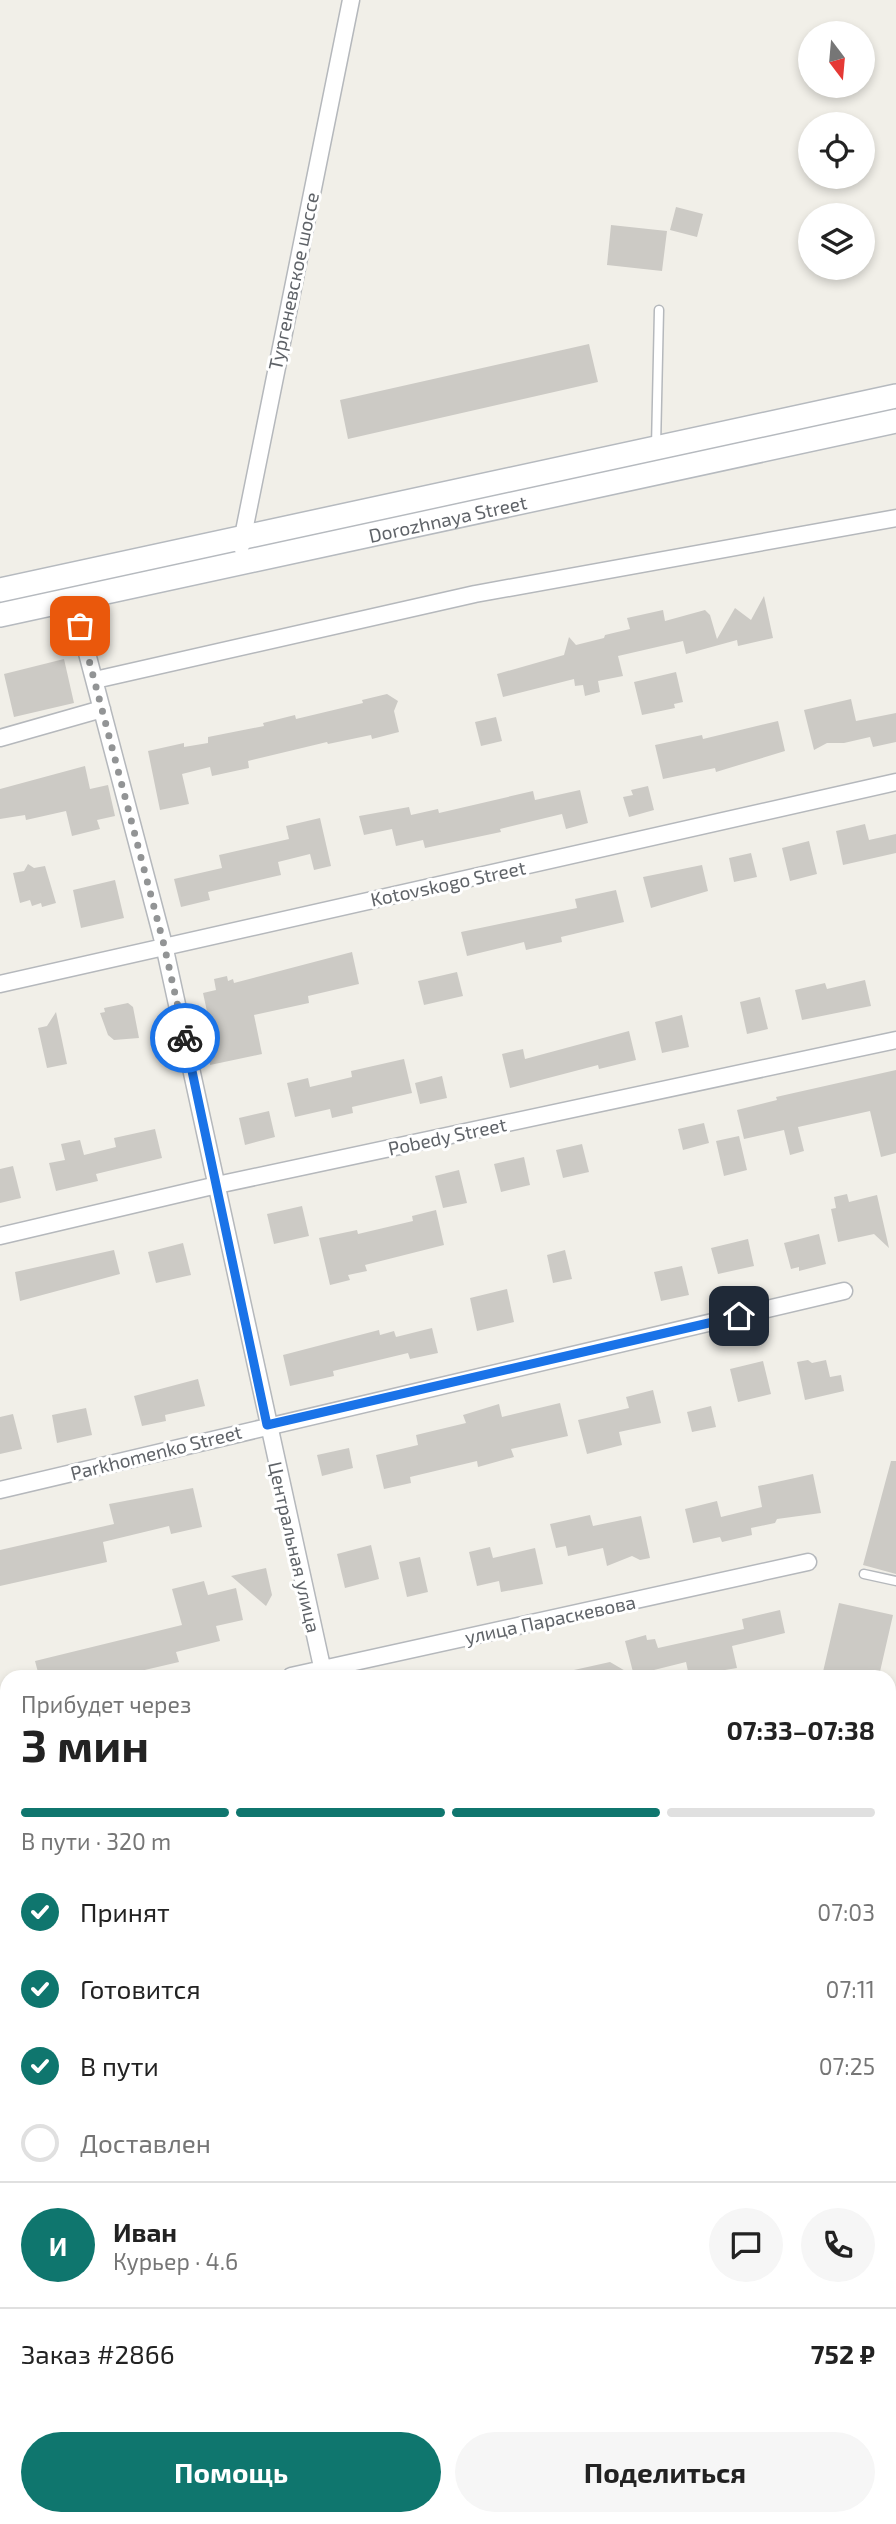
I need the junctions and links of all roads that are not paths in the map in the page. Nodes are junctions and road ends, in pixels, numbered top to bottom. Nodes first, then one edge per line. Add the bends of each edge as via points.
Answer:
1 (351, 0) edge
2 (659, 310) dead end
3 (896, 397) edge
4 (896, 421) edge
5 (656, 450) junction
6 (896, 518) edge
7 (241, 550) junction
8 (0, 590) edge
9 (73, 600) junction
10 (0, 615) edge
11 (95, 680) junction
12 (102, 709) junction
13 (0, 738) edge
14 (896, 782) edge
15 (164, 945) junction
16 (0, 984) edge
17 (896, 1040) edge
18 (217, 1185) junction
19 (0, 1236) edge
20 (844, 1291) dead end
21 (267, 1425) junction
22 (0, 1490) edge
23 (808, 1562) dead end
24 (864, 1574) dead end
25 (896, 1581) edge
26 (322, 1670) edge
27 (336, 1670) edge

1 - 7 street, Тургеневское шоссе
2 - 5 lane
3 - 5 main road, Dorozhnaya Street
4 - 7 main road, Dorozhnaya Street
5 - 7 main road, Dorozhnaya Street
6 - 11 street via 475,594
7 - 8 main road, Dorozhnaya Street
7 - 9 main road, Dorozhnaya Street
9 - 10 main road, Dorozhnaya Street
9 - 11 street, Центральная улица
11 - 12 street, Центральная улица
12 - 13 street
12 - 15 street, Центральная улица
14 - 15 street, Kotovskogo Street
15 - 16 street, Kotovskogo Street
15 - 18 street, Центральная улица
17 - 18 street, Pobedy Street
18 - 19 street, Pobedy Street
18 - 21 street, Центральная улица
20 - 21 street, Parkhomenko Street
21 - 22 street, Parkhomenko Street
21 - 26 street, Центральная улица
23 - 27 street, улица Параскевова
24 - 25 lane

